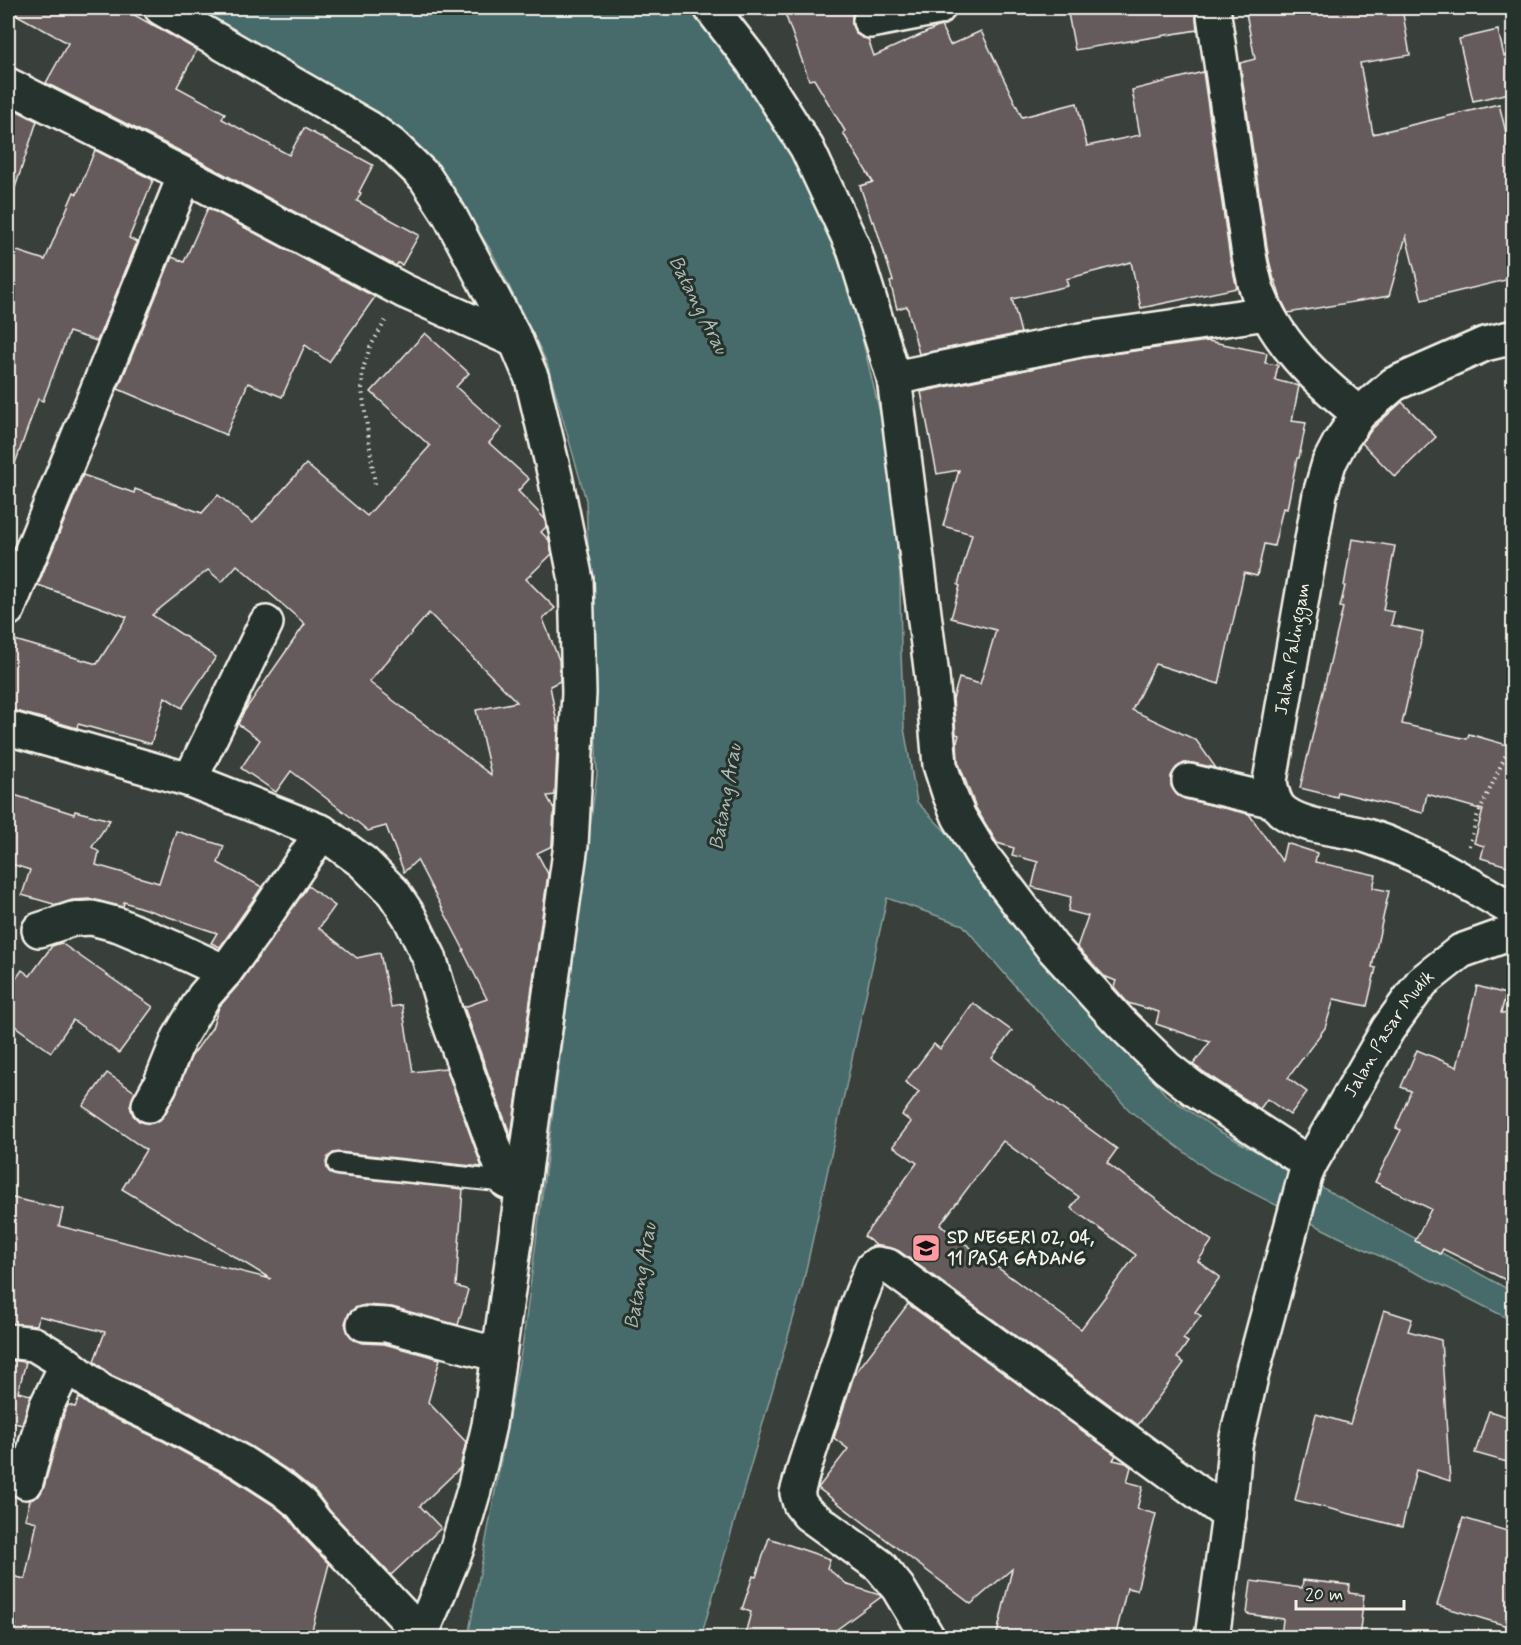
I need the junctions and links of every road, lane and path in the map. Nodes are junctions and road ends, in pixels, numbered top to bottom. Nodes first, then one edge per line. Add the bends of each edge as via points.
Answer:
1 (161, 8) edge
2 (711, 8) edge
3 (938, 8) edge
4 (1213, 8) edge
5 (870, 21) dead end
6 (8, 85) edge
7 (185, 175) junction
8 (404, 291) junction
9 (1267, 313) junction
10 (1514, 337) edge
11 (516, 341) junction
12 (894, 378) junction
13 (1359, 414) junction
14 (375, 484) dead end
15 (8, 609) edge
16 (266, 623) dead end
17 (8, 728) edge
18 (1514, 737) edge
19 (190, 780) junction
20 (1189, 781) dead end
21 (1274, 801) junction
22 (322, 832) junction
23 (1459, 878) junction
24 (1514, 910) edge
25 (39, 930) dead end
26 (1514, 935) edge
27 (225, 972) junction
28 (149, 1105) dead end
29 (338, 1164) dead end
30 (1307, 1170) junction
31 (514, 1185) junction
32 (364, 1324) dead end
33 (8, 1341) edge
34 (499, 1355) junction
35 (67, 1364) junction
36 (26, 1482) dead end
37 (1229, 1515) junction
38 (421, 1636) edge
39 (928, 1638) edge
40 (1212, 1638) edge

1 - 11 street via 392,145 425,177 449,214
2 - 12 street via 752,61 807,148 854,249
3 - 5 street
4 - 9 street via 1249,255
6 - 7 street
7 - 8 street
7 - 15 street
8 - 11 street
8 - 14 path via 370,347 363,369 362,390
9 - 12 street via 1080,340
9 - 13 street via 1281,339 1302,363
10 - 13 street, Jalan Palinggam via 1485,344 1394,384
11 - 31 street via 532,379 576,580 579,693 571,844
12 - 30 street via 940,765 959,818 1052,947 1120,1022 1167,1068
13 - 21 street, Jalan Palinggam via 1329,463 1320,494 1270,781
16 - 19 street
17 - 19 street
18 - 23 path via 1477,817
19 - 22 street
20 - 21 street
21 - 23 street via 1284,813 1304,822 1367,836 1406,850
22 - 27 street
22 - 31 street via 363,862 393,892 409,916 429,957 445,1011
23 - 24 street
25 - 27 street via 73,919 92,918 129,929
26 - 30 street, Jalan Pasar Mudik via 1461,951 1422,982 1388,1029
27 - 28 street via 204,996 179,1038
29 - 31 lane
30 - 37 street, Jalan Pasar Mudik via 1235,1446
31 - 34 street
32 - 34 street via 387,1325
33 - 35 street via 34,1344
34 - 38 street via 474,1490 457,1548
35 - 36 street via 46,1407
35 - 38 street via 101,1391 231,1456 284,1490
37 - 39 street via 888,1266 877,1264 858,1303 797,1493 807,1514 880,1566
37 - 40 street, Jalan Pasar Mudik

